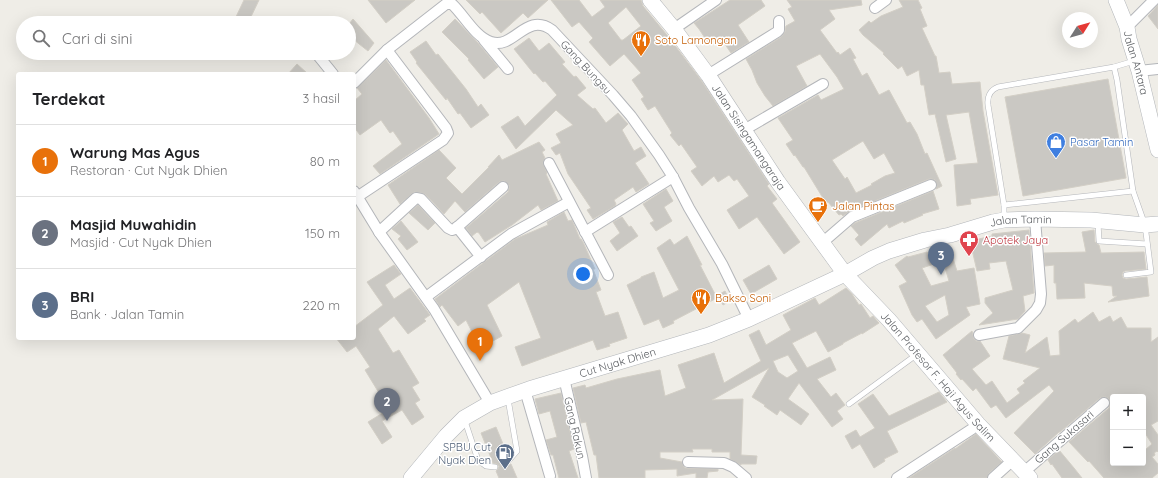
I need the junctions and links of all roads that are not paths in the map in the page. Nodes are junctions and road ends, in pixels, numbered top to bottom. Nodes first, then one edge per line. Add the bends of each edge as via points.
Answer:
1 (650, 0) edge
2 (716, 0) edge
3 (886, 0) edge
4 (1116, 0) edge
5 (1154, 0) edge
6 (875, 8) dead end
7 (779, 20) dead end
8 (1127, 27) junction
9 (674, 29) junction
10 (482, 36) junction
11 (387, 50) junction
12 (322, 60) edge
13 (1138, 66) junction
14 (1114, 68) junction
15 (508, 69) dead end
16 (1158, 69) edge
17 (331, 72) edge
18 (708, 75) junction
19 (356, 82) edge
20 (823, 84) dead end
21 (744, 130) junction
22 (1158, 150) edge
23 (548, 163) dead end
24 (673, 177) junction
25 (931, 185) dead end
26 (503, 187) dead end
27 (1133, 191) junction
28 (356, 194) edge
29 (569, 202) junction
30 (1004, 205) junction
31 (1035, 219) junction
32 (1004, 220) junction
33 (1098, 221) junction
34 (1151, 224) edge
35 (457, 227) junction
36 (379, 232) junction
37 (585, 232) junction
38 (822, 243) junction
39 (1147, 244) junction
40 (481, 258) junction
41 (845, 274) junction
42 (608, 275) dead end
43 (1126, 275) dead end
44 (426, 297) junction
45 (749, 319) junction
46 (979, 335) dead end
47 (918, 353) junction
48 (564, 378) junction
49 (525, 390) junction
50 (508, 396) junction
51 (1104, 403) dead end
52 (490, 404) junction
53 (849, 404) dead end
54 (464, 418) junction
55 (978, 424) junction
56 (509, 460) dead end
57 (1013, 460) junction
58 (688, 462) dead end
59 (495, 467) dead end
60 (1027, 475) edge
61 (550, 476) dead end
62 (411, 478) edge
63 (586, 478) edge
64 (746, 478) edge
65 (897, 478) edge
66 (993, 478) edge

1 - 9 main road, Jalan Sisingamangaraja
2 - 9 street
3 - 6 street
4 - 8 main road, Jalan Antara
5 - 8 street
7 - 18 street via 777,32
8 - 13 main road, Jalan Antara
9 - 18 main road, Jalan Sisingamangaraja
10 - 11 street, Gang Bungsu via 455,6 449,3
10 - 15 street
10 - 24 street, Gang Bungsu via 498,43 534,24 552,30 631,116
11 - 19 street, Gang Bungsu
11 - 28 street via 448,133 439,143
12 - 17 street
13 - 14 lane
13 - 16 street
13 - 22 main road, Jalan Antara
14 - 27 lane
14 - 30 lane via 998,87 991,92 988,105
18 - 21 main road, Jalan Sisingamangaraja
20 - 21 street
21 - 38 main road, Jalan Sisingamangaraja
23 - 29 street
24 - 37 street
24 - 45 street, Gang Bungsu via 722,264
25 - 38 street via 852,217
26 - 35 street
27 - 30 lane
27 - 34 lane
28 - 36 street
29 - 37 street
29 - 40 street via 511,234
30 - 32 lane
31 - 32 main road, Jalan Tamin
31 - 33 main road, Jalan Tamin
31 - 46 street via 1040,303 1018,328
32 - 41 main road, Jalan Tamin via 889,251
33 - 34 main road, Jalan Tamin
33 - 39 lane via 1099,241
34 - 39 lane
35 - 36 street via 452,230 448,228 420,199 416,198
35 - 40 street
36 - 44 street
37 - 42 street
38 - 41 main road, Jalan Sisingamangaraja
39 - 43 lane via 1151,272
40 - 44 street
41 - 45 main road, Cut Nyak Dhien
41 - 47 main road, Jalan Profesor F. Haji Agus Salim
44 - 52 street
45 - 48 main road, Cut Nyak Dhien via 709,335
47 - 53 lane
47 - 55 main road, Jalan Profesor F. Haji Agus Salim
48 - 49 main road, Cut Nyak Dhien
48 - 63 street, Gang Rakun
49 - 50 main road, Cut Nyak Dhien
49 - 61 street
50 - 52 main road, Cut Nyak Dhien
50 - 56 lane via 517,451
51 - 60 street, Gang Sukasari
52 - 54 main road, Cut Nyak Dhien
54 - 59 lane via 478,460 486,466
54 - 62 main road, Cut Nyak Dhien
55 - 57 main road, Jalan Profesor F. Haji Agus Salim
55 - 65 street
57 - 60 main road, Jalan Profesor F. Haji Agus Salim
57 - 66 street
58 - 64 street via 724,463

